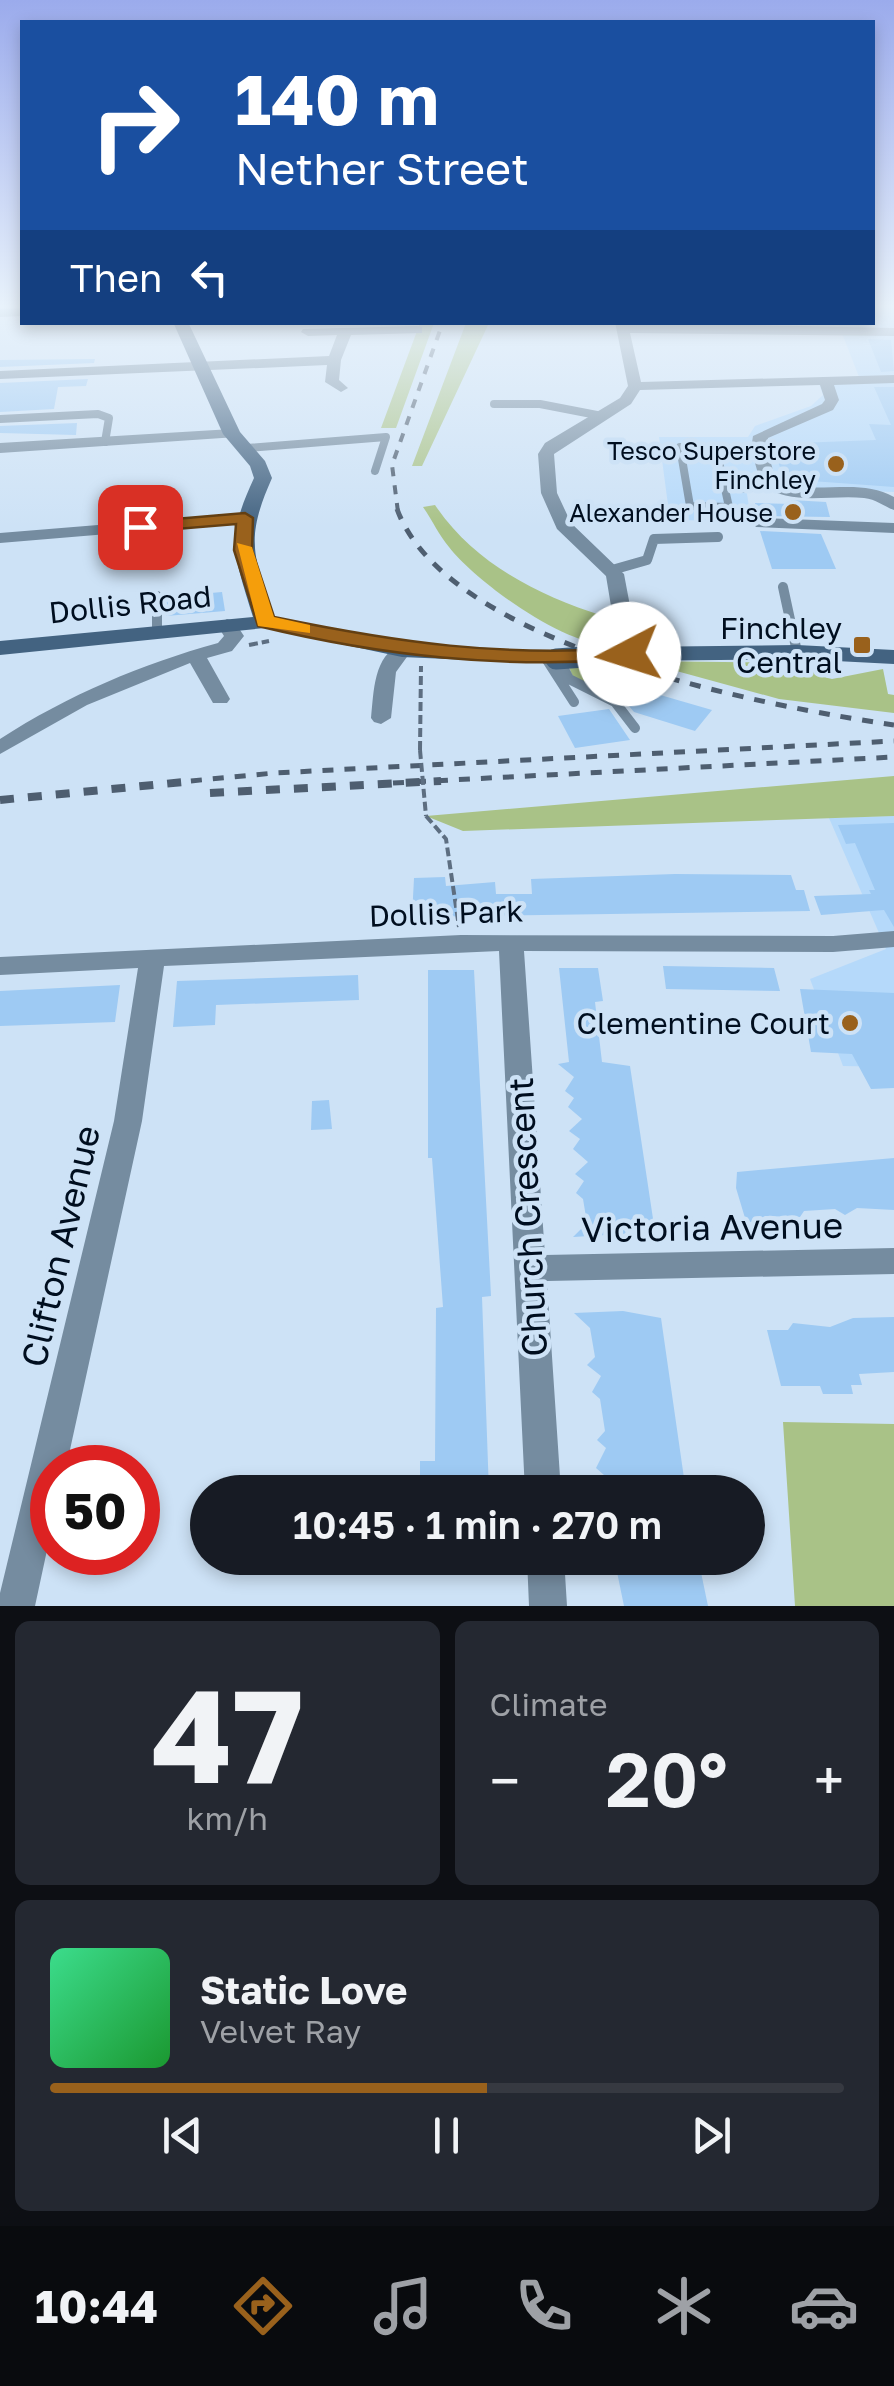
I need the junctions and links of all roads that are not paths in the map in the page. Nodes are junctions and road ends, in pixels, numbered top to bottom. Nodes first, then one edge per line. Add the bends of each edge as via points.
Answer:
1 (204, 379) edge
2 (332, 379) edge
3 (633, 379) edge
4 (862, 379) edge
5 (826, 380) junction
6 (635, 386) junction
7 (341, 388) dead end
8 (494, 404) dead end
9 (602, 416) junction
10 (0, 419) edge
11 (240, 441) junction
12 (104, 442) junction
13 (0, 448) edge
14 (716, 448) junction
15 (758, 448) junction
16 (375, 471) dead end
17 (774, 487) junction
18 (725, 488) junction
19 (894, 505) edge
20 (725, 510) junction
21 (245, 518) junction
22 (732, 518) dead end
23 (762, 523) dead end
24 (894, 528) edge
25 (718, 537) dead end
26 (0, 538) edge
27 (612, 570) junction
28 (783, 586) dead end
29 (157, 596) dead end
30 (265, 622) junction
31 (157, 632) junction
32 (226, 636) junction
33 (0, 648) edge
34 (412, 651) junction
35 (797, 652) junction
36 (196, 654) junction
37 (629, 654) junction
38 (894, 657) edge
39 (554, 660) junction
40 (220, 699) dead end
41 (574, 702) dead end
42 (381, 718) dead end
43 (636, 728) dead end
44 (0, 748) edge
45 (894, 938) edge
46 (511, 942) junction
47 (152, 960) junction
48 (0, 966) edge
49 (894, 1261) edge
50 (531, 1268) junction
51 (541, 1475) edge
52 (547, 1575) edge
53 (16, 1606) edge
54 (548, 1606) edge

1 - 11 main road
2 - 7 street
3 - 6 street
4 - 5 street
5 - 6 street
5 - 15 street via 831,404 770,430
6 - 9 street via 626,401
8 - 9 lane via 540,404
9 - 27 street via 551,446 546,469 564,526
10 - 12 lane via 98,414 109,418
11 - 12 street
11 - 16 lane via 386,437
11 - 21 main road via 262,478
12 - 13 street
14 - 15 lane
14 - 18 lane
14 - 20 lane via 680,447 691,512
15 - 17 street
17 - 18 lane
17 - 19 street via 871,494
18 - 20 lane
20 - 22 lane
21 - 26 street
21 - 30 main road via 243,550
23 - 24 street
25 - 27 lane via 654,539 646,560
27 - 37 street
28 - 35 lane
29 - 31 lane
30 - 32 main road, Dollis Road
30 - 34 main road, Dollis Road
31 - 32 main road, Dollis Road
31 - 33 main road, Dollis Road
32 - 36 street
34 - 39 main road, Dollis Road
34 - 42 street via 386,672
35 - 37 main road, Dollis Road
35 - 38 main road, Dollis Road
36 - 40 street
36 - 44 street via 114,683
37 - 39 main road, Dollis Road, bridge
39 - 41 lane
39 - 43 lane via 569,679 616,702
45 - 46 street, Dollis Park via 833,944
46 - 47 street, Dollis Park
46 - 50 street, Church Crescent
47 - 48 street, Dollis Park
47 - 53 street, Clifton Avenue via 128,1122
49 - 50 street, Victoria Avenue
50 - 51 street, Church Crescent
52 - 54 street

